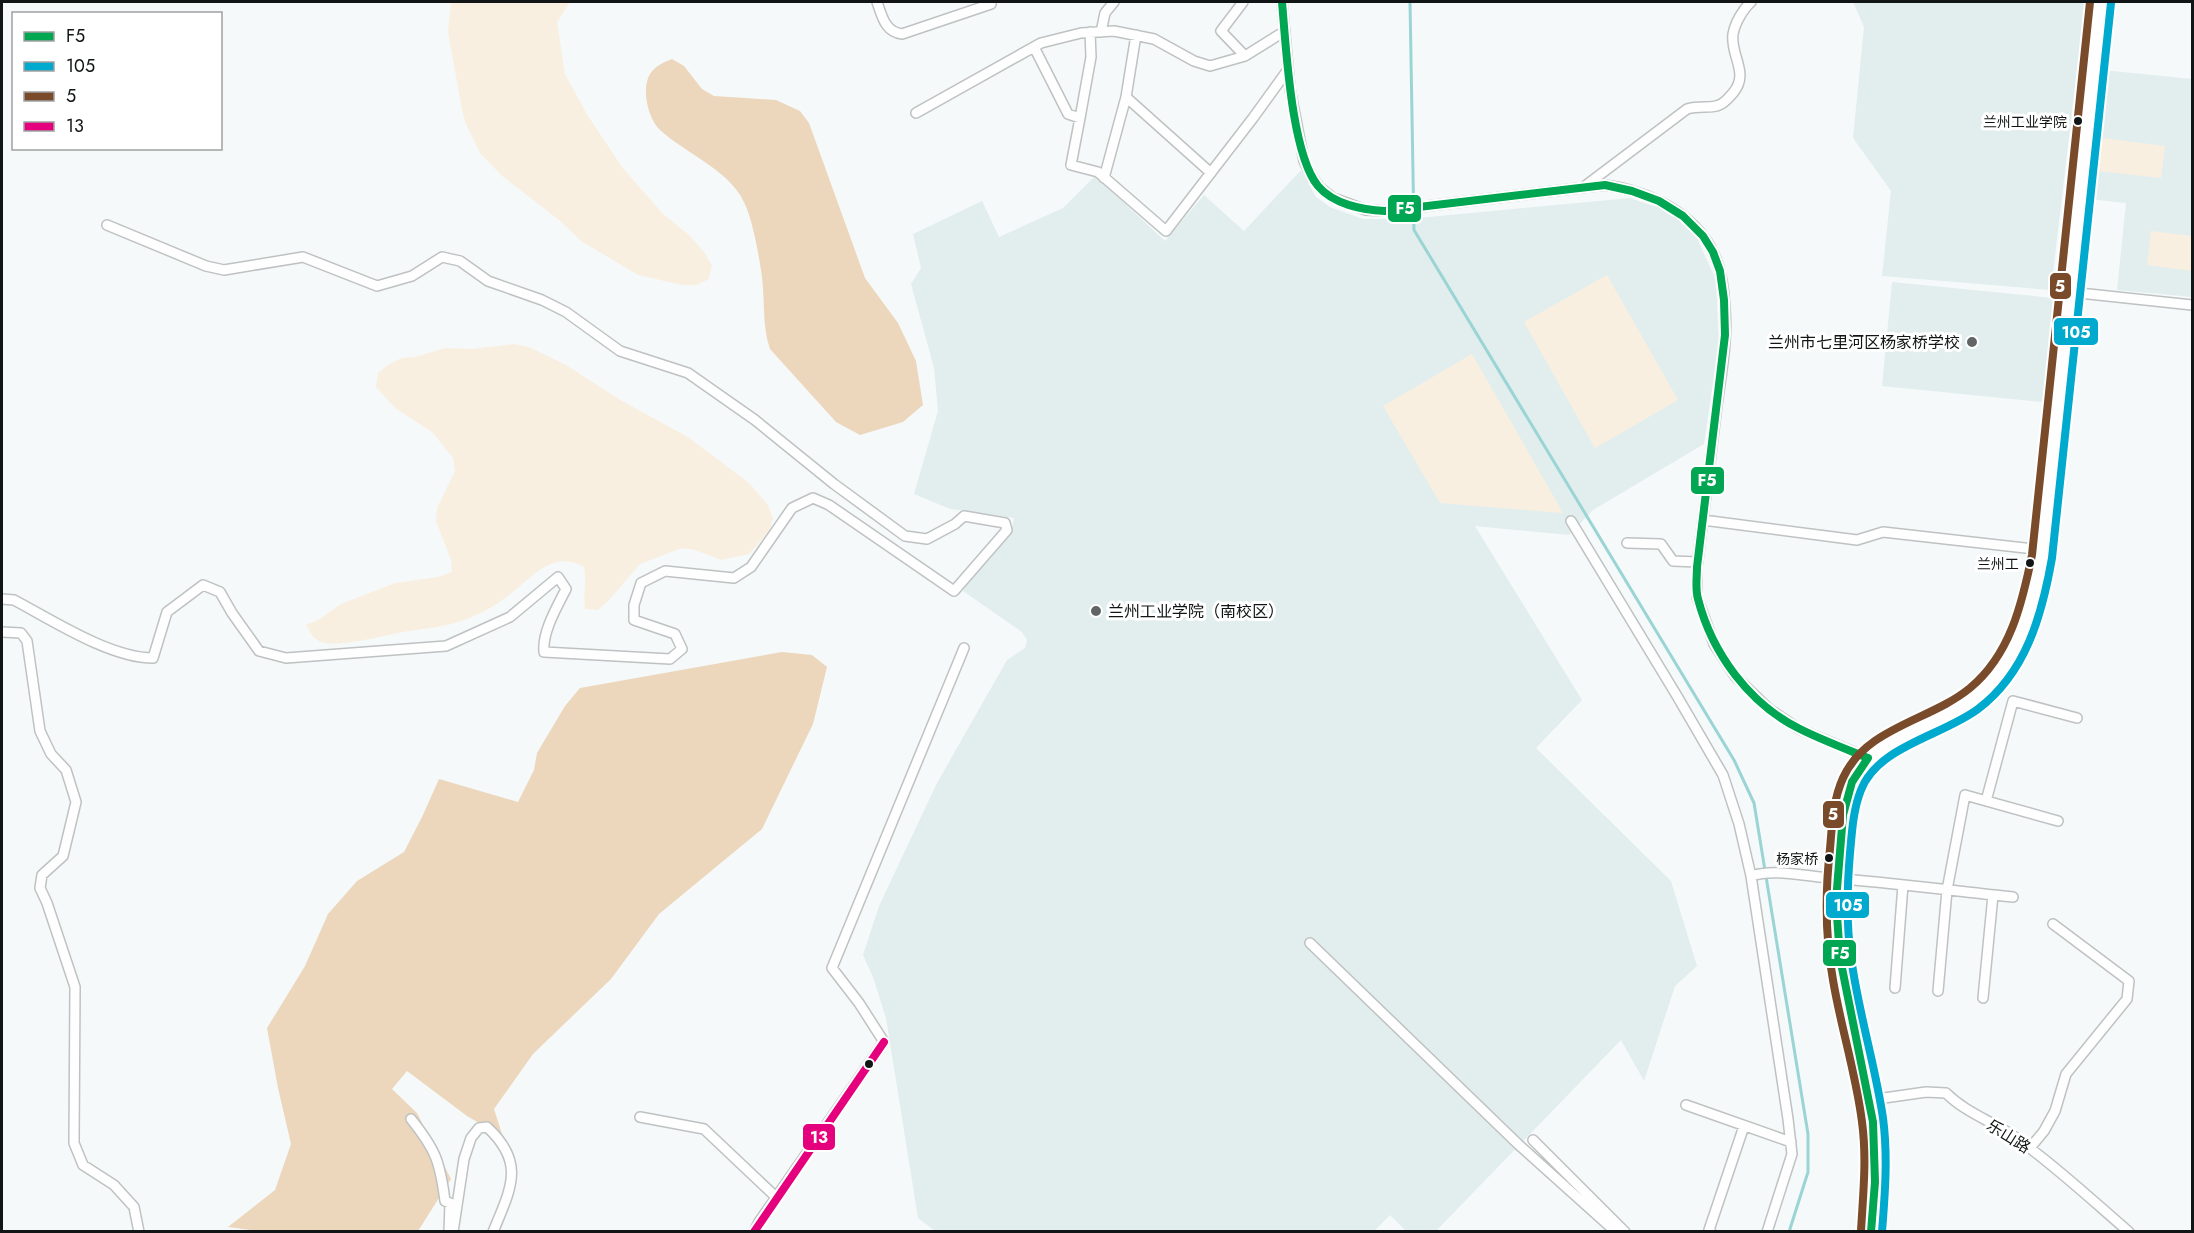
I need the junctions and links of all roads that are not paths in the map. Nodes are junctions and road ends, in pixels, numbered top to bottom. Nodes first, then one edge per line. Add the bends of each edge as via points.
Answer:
1 (877, 2) edge
2 (990, 2) edge
3 (1114, 2) edge
4 (1243, 2) edge
5 (1282, 2) edge
6 (1751, 2) edge
7 (2101, 2) edge
8 (1285, 31) junction
9 (1089, 32) junction
10 (1101, 32) junction
11 (1136, 35) junction
12 (1034, 47) junction
13 (1245, 56) junction
14 (1287, 71) junction
15 (1126, 97) junction
16 (916, 113) dead end
17 (1080, 118) junction
18 (1211, 173) junction
19 (1104, 178) junction
20 (1583, 188) junction
21 (107, 225) dead end
22 (2070, 292) junction
23 (2193, 305) edge
24 (1703, 520) junction
25 (1571, 521) dead end
26 (1627, 543) dead end
27 (2043, 550) junction
28 (1698, 562) junction
29 (2, 599) edge
30 (2, 632) edge
31 (964, 648) dead end
32 (2077, 718) dead end
33 (1868, 758) junction
34 (1986, 801) junction
35 (2058, 821) dead end
36 (1755, 875) junction
37 (1838, 878) junction
38 (1903, 885) junction
39 (1947, 890) junction
40 (1993, 895) junction
41 (2013, 897) dead end
42 (2053, 924) dead end
43 (1310, 942) dead end
44 (1895, 988) dead end
45 (1938, 991) dead end
46 (1983, 998) dead end
47 (1870, 1100) junction
48 (1686, 1105) dead end
49 (640, 1117) dead end
50 (411, 1119) dead end
51 (1744, 1126) junction
52 (1533, 1140) dead end
53 (1791, 1142) junction
54 (2030, 1148) junction
55 (777, 1198) junction
56 (139, 1232) edge
57 (448, 1232) edge
58 (453, 1232) edge
59 (493, 1232) edge
60 (754, 1232) edge
61 (1616, 1232) edge
62 (1625, 1232) edge
63 (1711, 1232) edge
64 (1767, 1232) edge
65 (1871, 1232) edge
66 (2129, 1232) edge

1 - 2 street via 891,31 902,34
3 - 10 street via 1105,13
4 - 13 street via 1221,31
5 - 8 street
6 - 20 street via 1733,34 1741,76 1731,95 1718,107 1698,105 1687,109
7 - 22 main road
8 - 13 street
8 - 14 street
9 - 10 street
9 - 12 street
9 - 17 street via 1091,57
10 - 11 street
11 - 13 street via 1154,39 1210,66
11 - 15 street
12 - 16 street
12 - 17 street via 1068,114
14 - 18 street
14 - 20 street via 1304,161 1319,188 1333,198 1366,210 1401,209
15 - 18 street
15 - 19 street
17 - 19 street via 1071,165 1098,172
18 - 19 street via 1166,231
20 - 24 street via 1605,184 1629,188 1665,204 1704,236 1714,257 1726,311
21 - 29 street via 206,266 224,270 303,257 377,286 412,276 442,257 460,261 488,281 566,312 620,351 688,373 905,536 927,538 964,516 1005,523 1007,530 954,591 813,498 792,508 751,567 734,578 665,571 641,583 634,620 675,634 682,649 670,659 544,652 543,642 566,589 558,577 510,617 446,646 286,658 259,651 220,592 203,585 167,612 153,658 115,651 14,600
22 - 23 street
22 - 27 main road
24 - 27 street via 1857,540 1883,532
24 - 28 street
25 - 36 street via 1723,774
26 - 28 street via 1661,544 1673,561
27 - 33 main road via 2028,618 1996,679 1959,708 1894,740
28 - 33 street via 1697,597 1714,644 1735,676 1769,709 1799,729
30 - 56 street via 21,633 27,641 40,731 51,754 66,770 75,802 63,856 42,875 40,888 75,987 74,1143 83,1165 114,1185 134,1207
31 - 55 street via 832,968 884,1042
32 - 34 street via 2013,701
33 - 37 main road via 1852,782 1843,815
34 - 35 street
34 - 39 street via 1965,795
36 - 37 street
36 - 53 street
37 - 38 street
37 - 47 main road via 1840,958
38 - 39 street
38 - 44 street
39 - 40 street
39 - 45 street
40 - 41 street
40 - 46 street
42 - 54 street via 2129,981 2127,999 2066,1074 2055,1111
43 - 61 street via 1519,1145
47 - 54 street, 乐山路 via 1946,1093 1958,1105
47 - 65 main road via 1875,1182
48 - 51 street
49 - 55 street via 704,1129
50 - 57 street via 430,1142 441,1170 445,1201 450,1203
51 - 53 street
51 - 63 street
52 - 62 street
53 - 64 street via 1792,1155
54 - 66 street, 乐山路
55 - 60 street
58 - 59 street via 464,1159 471,1138 479,1128 487,1126 511,1160 513,1171

